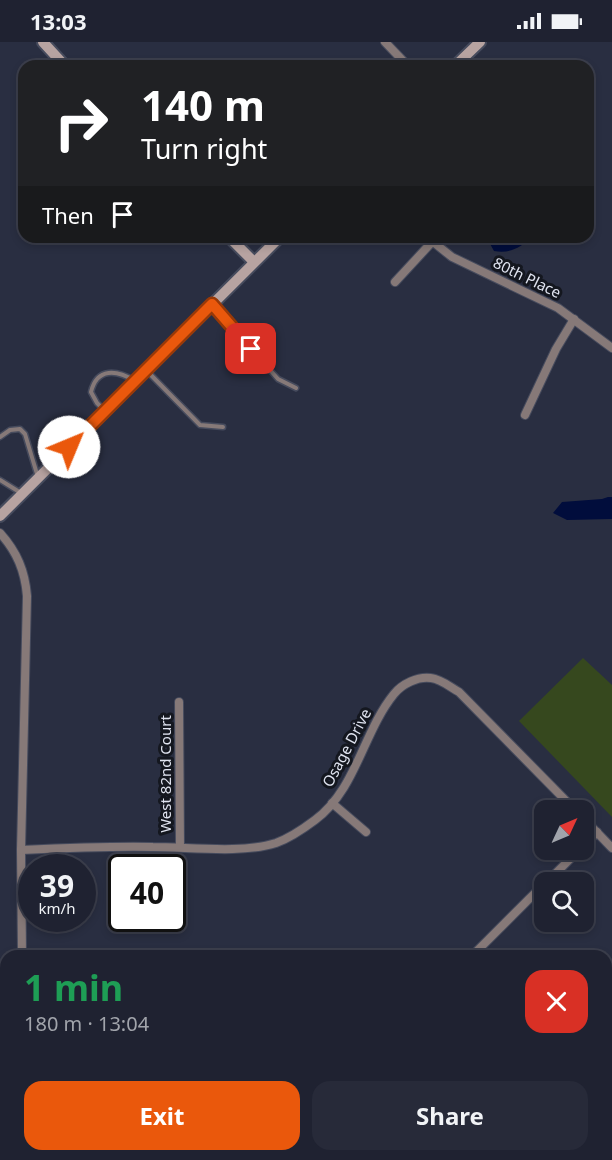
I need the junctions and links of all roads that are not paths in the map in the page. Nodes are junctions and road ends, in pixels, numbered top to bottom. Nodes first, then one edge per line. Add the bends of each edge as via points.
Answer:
1 (43, 42) edge
2 (385, 42) edge
3 (480, 42) edge
4 (60, 60) edge
5 (402, 60) edge
6 (461, 60) edge
7 (235, 243) edge
8 (274, 243) edge
9 (427, 243) edge
10 (434, 243) edge
11 (254, 262) junction
12 (394, 282) dead end
13 (212, 304) junction
14 (574, 319) junction
15 (612, 348) edge
16 (147, 370) junction
17 (135, 381) junction
18 (296, 388) dead end
19 (105, 411) junction
20 (525, 415) dead end
21 (223, 427) dead end
22 (0, 437) edge
23 (38, 478) junction
24 (0, 480) edge
25 (22, 494) junction
26 (0, 516) edge
27 (0, 533) edge
28 (179, 702) dead end
29 (565, 800) edge
30 (332, 803) junction
31 (594, 829) edge
32 (366, 832) dead end
33 (597, 832) junction
34 (594, 835) edge
35 (180, 847) junction
36 (612, 848) edge
37 (21, 850) junction
38 (570, 860) edge
39 (557, 872) edge
40 (534, 895) edge
41 (22, 950) edge
42 (478, 950) edge

1 - 4 street
2 - 5 street
3 - 6 street
7 - 11 street
8 - 11 street
9 - 12 street
10 - 14 street, 80th Place
11 - 13 street
13 - 16 street
13 - 18 lane via 278,379
14 - 15 street, 80th Place
14 - 20 street
16 - 17 street
16 - 21 lane via 200,425
17 - 19 street
17 - 19 lane via 122,373 100,375 91,392
19 - 23 street
22 - 23 lane via 10,430 20,429 25,434
23 - 25 street
24 - 25 lane
25 - 26 street
27 - 37 street via 16,554 27,596
28 - 35 street, West 82nd Court
29 - 30 street, Osage Drive via 459,692 430,678 416,680 395,693
30 - 32 street
30 - 35 street, Osage Drive via 318,818 276,843 248,848
31 - 33 street
33 - 34 street
33 - 36 street
35 - 37 street, Osage Drive
37 - 41 street
38 - 39 street
40 - 42 street

